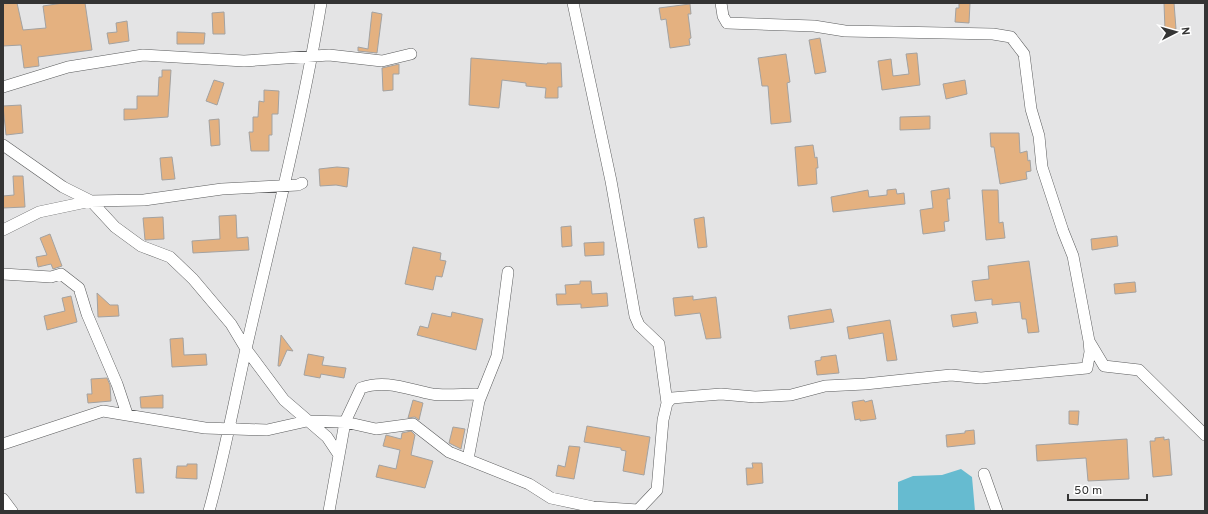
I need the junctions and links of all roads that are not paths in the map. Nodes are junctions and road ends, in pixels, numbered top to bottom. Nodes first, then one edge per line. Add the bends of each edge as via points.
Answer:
1 (321, 3) edge
2 (573, 3) edge
3 (720, 3) edge
4 (411, 54) dead end
5 (312, 56) junction
6 (3, 87) edge
7 (3, 145) edge
8 (302, 183) dead end
9 (284, 186) junction
10 (91, 201) junction
11 (3, 230) edge
12 (508, 272) dead end
13 (3, 274) edge
14 (1089, 341) junction
15 (246, 349) junction
16 (1104, 366) junction
17 (1087, 368) junction
18 (476, 394) dead end
19 (667, 403) junction
20 (127, 414) junction
21 (308, 422) junction
22 (345, 422) junction
23 (230, 429) junction
24 (1205, 435) edge
25 (3, 444) edge
26 (339, 455) junction
27 (468, 459) junction
28 (984, 474) dead end
29 (3, 499) edge
30 (12, 511) edge
31 (209, 511) edge
32 (329, 511) edge
33 (997, 511) edge

1 - 5 street
2 - 19 street via 611,181 635,316 639,325 659,344
3 - 14 street via 727,23 814,26 845,31 993,34 1011,37 1024,54 1042,167 1073,256
4 - 5 street via 382,62 329,55
5 - 6 street via 244,62 143,54 68,67
5 - 9 street
7 - 10 street via 63,187
8 - 9 street via 298,186
9 - 10 street via 222,189 144,200
9 - 15 street
10 - 11 street via 39,212
10 - 15 street via 115,227 141,246 170,257 232,324
12 - 27 street via 497,356 479,401
13 - 20 street via 51,277 61,274 79,288 86,314 117,384
14 - 16 street
14 - 17 street
15 - 21 street via 284,400
15 - 23 street
16 - 17 street
16 - 24 street via 1139,370
17 - 19 street via 981,378 951,375 825,386 791,395 696,395 672,398
18 - 22 street via 432,394 398,385 371,384 361,388
19 - 27 street via 663,420 657,490 638,510 593,507 551,498 529,484
20 - 23 street via 204,428
20 - 25 street via 103,411
21 - 22 street
21 - 23 street via 266,430
21 - 26 street via 327,437
22 - 26 street
22 - 27 street via 376,429 413,424 449,452
23 - 31 street
26 - 32 street
28 - 33 street
29 - 30 street

